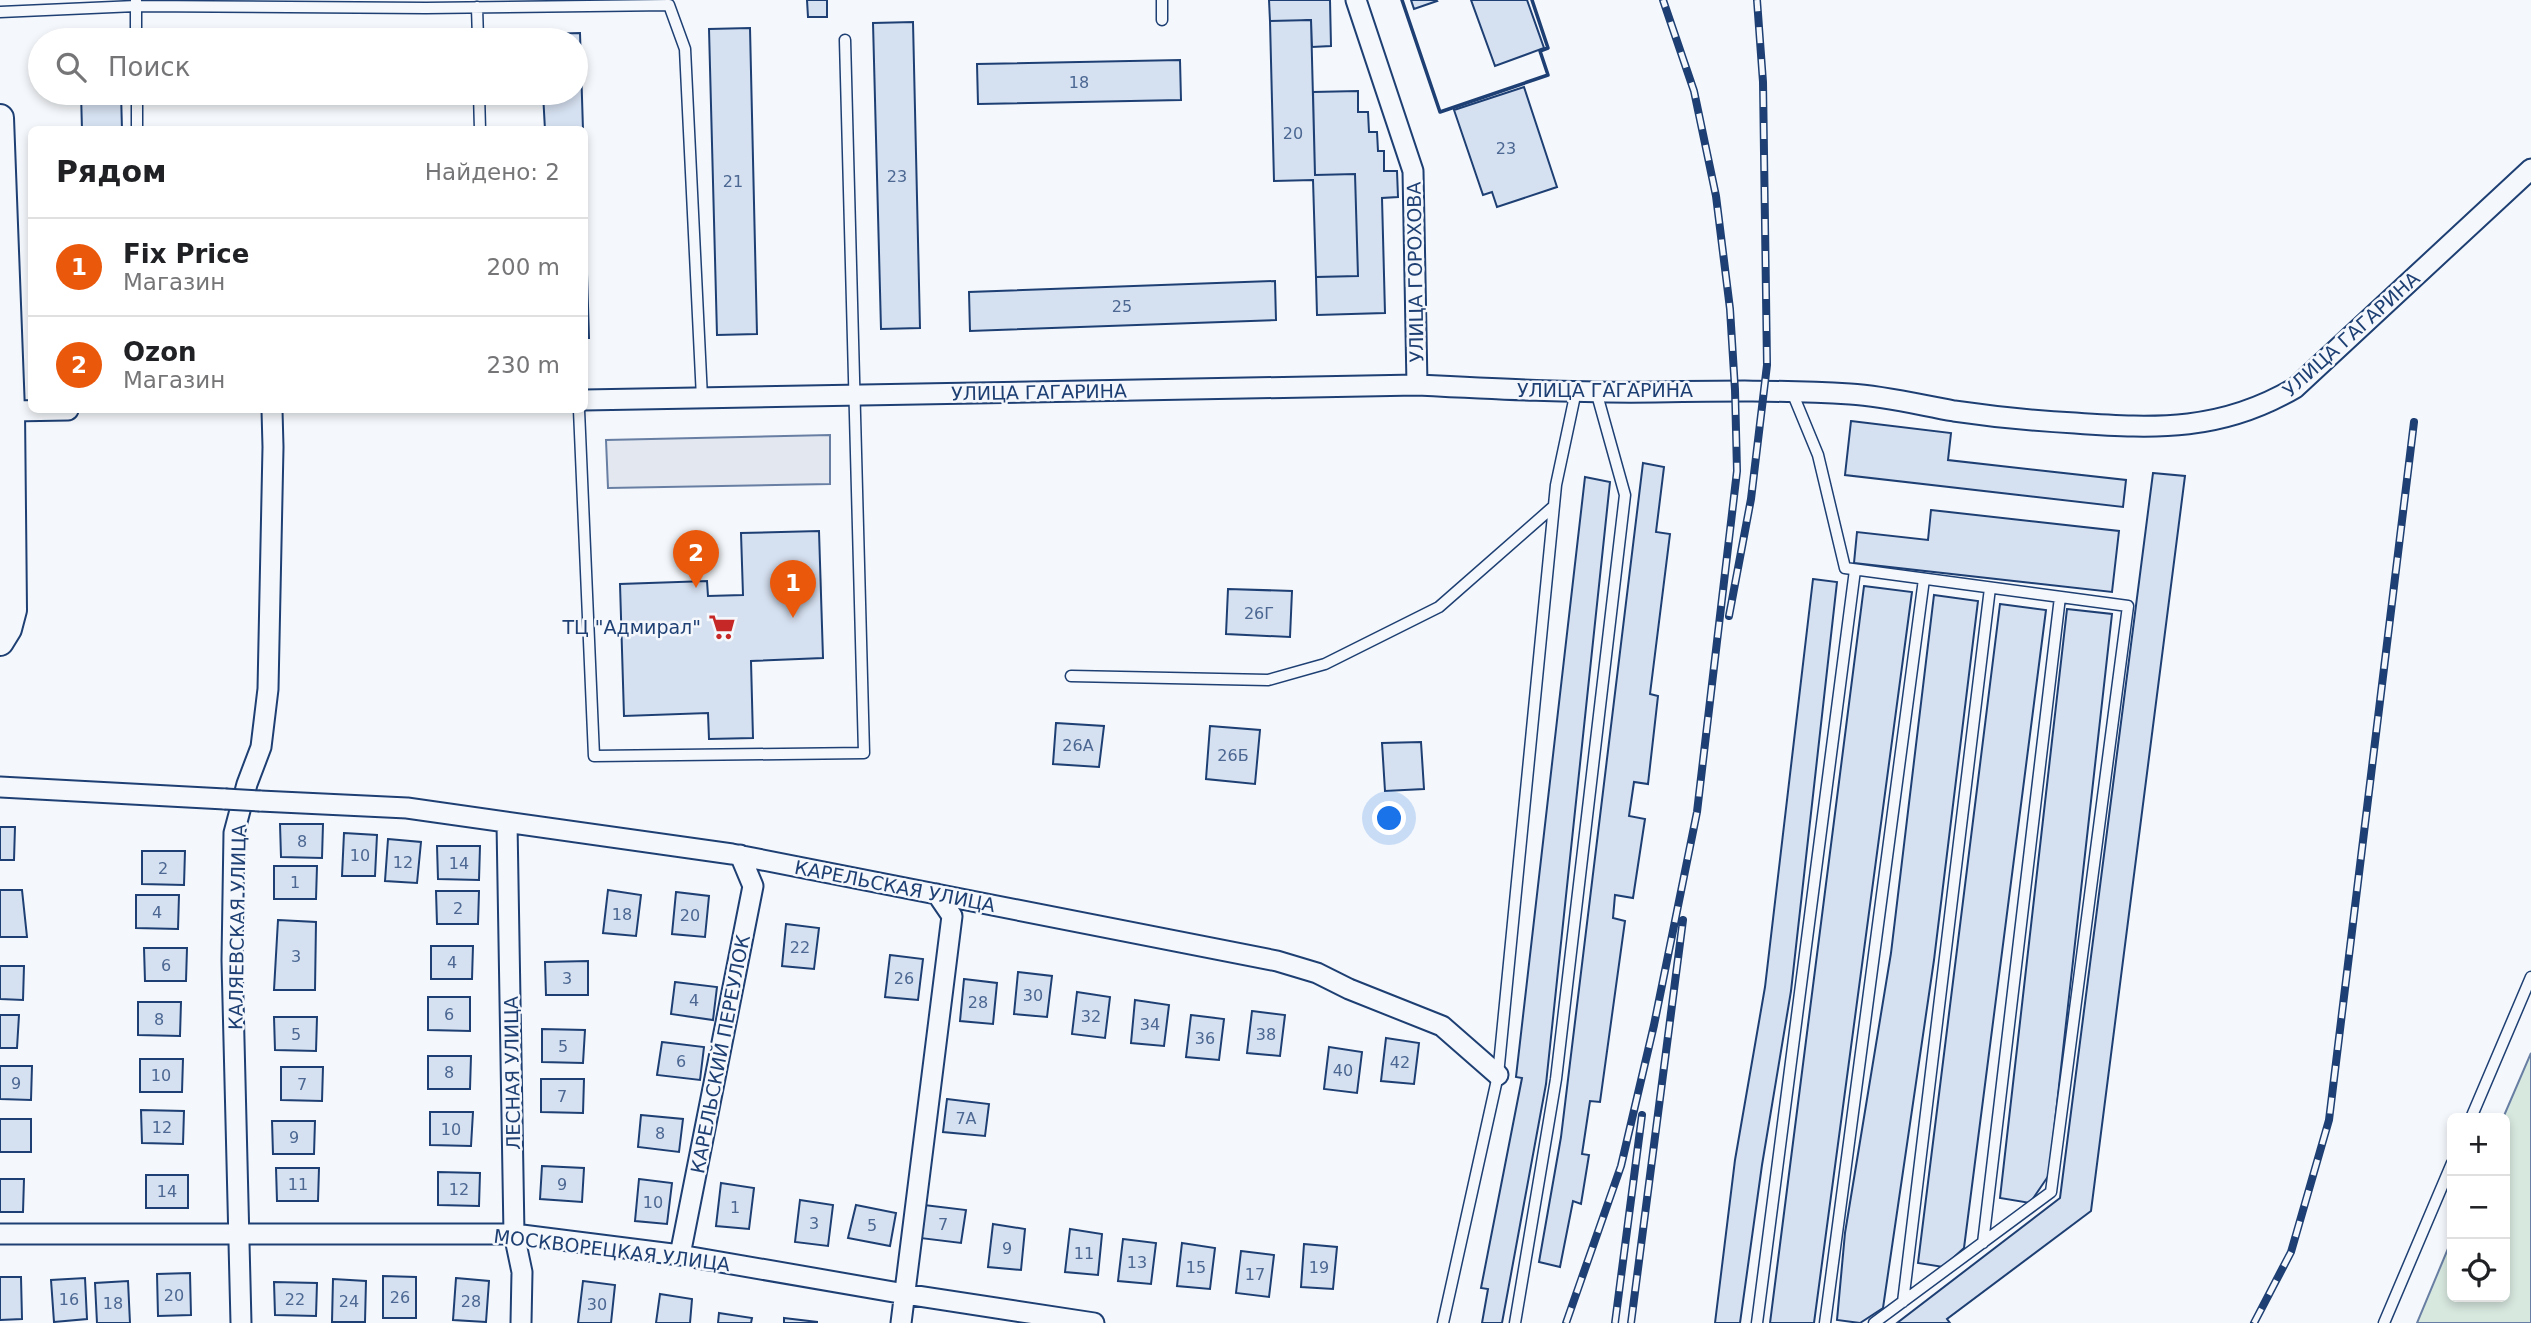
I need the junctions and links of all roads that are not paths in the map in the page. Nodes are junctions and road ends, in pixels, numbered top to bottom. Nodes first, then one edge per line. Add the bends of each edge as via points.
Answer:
1 (1162, 0) edge
2 (1356, 0) edge
3 (136, 3) edge
4 (503, 3) edge
5 (349, 4) edge
6 (477, 7) junction
7 (0, 12) edge
8 (1162, 20) dead end
9 (136, 28) edge
10 (478, 28) edge
11 (845, 40) dead end
12 (137, 105) edge
13 (479, 105) edge
14 (0, 118) edge
15 (137, 126) edge
16 (480, 126) edge
17 (2531, 169) edge
18 (1417, 385) junction
19 (1586, 391) junction
20 (1792, 392) junction
21 (855, 395) junction
22 (702, 398) junction
23 (588, 400) edge
24 (11, 411) junction
25 (28, 411) edge
26 (272, 413) edge
27 (579, 413) edge
28 (1554, 506) junction
29 (1855, 570) junction
30 (1924, 579) junction
31 (1990, 588) junction
32 (2060, 597) junction
33 (0, 642) edge
34 (1071, 676) dead end
35 (0, 787) edge
36 (507, 823) junction
37 (740, 855) junction
38 (937, 894) junction
39 (2531, 977) edge
40 (1498, 1075) junction
41 (2473, 1113) edge
42 (2447, 1175) edge
43 (0, 1234) edge
44 (239, 1234) junction
45 (514, 1234) junction
46 (1983, 1242) junction
47 (680, 1255) junction
48 (905, 1294) junction
49 (1903, 1302) junction
50 (241, 1323) edge
51 (521, 1323) edge
52 (901, 1323) edge
53 (1094, 1323) edge
54 (1443, 1323) edge
55 (1515, 1323) edge
56 (1757, 1323) edge
57 (1825, 1323) edge
58 (1874, 1323) edge
59 (2384, 1323) edge

1 - 8 lane
2 - 18 street, УЛИЦА ГОРОХОВА via 1413,171
3 - 5 lane
3 - 7 lane
3 - 9 lane
4 - 6 lane
4 - 22 lane via 670,5 685,49
5 - 6 lane
6 - 10 lane
11 - 21 lane
12 - 15 lane
13 - 16 lane
14 - 24 street
17 - 20 street, УЛИЦА ГАГАРИНА via 2295,388 2266,405 2224,419 2132,428 2001,418 1853,394
18 - 19 street, УЛИЦА ГАГАРИНА
18 - 21 street, УЛИЦА ГАГАРИНА
19 - 20 street, УЛИЦА ГАГАРИНА
19 - 28 lane
19 - 55 lane via 1625,495 1556,1079
20 - 29 lane via 1818,455 1845,569
21 - 22 street, УЛИЦА ГАГАРИНА
21 - 27 lane via 863,753 594,756
22 - 23 street, УЛИЦА ГАГАРИНА
24 - 25 street
24 - 33 street via 13,610
26 - 44 street, КАЛЯЕВСКАЯ УЛИЦА via 268,689 261,747 234,833 232,960
28 - 34 lane via 1439,607 1325,664 1268,680
28 - 40 lane
29 - 30 lane
29 - 56 lane
30 - 31 lane
30 - 57 lane
31 - 32 lane
31 - 49 lane
32 - 46 lane
32 - 46 lane via 2129,606 2051,1192
35 - 36 street, КАРЕЛЬСКАЯ УЛИЦА, bridge via 407,808
36 - 37 street, КАРЕЛЬСКАЯ УЛИЦА
36 - 45 street, ЛЕСНАЯ УЛИЦА
37 - 38 street, КАРЕЛЬСКАЯ УЛИЦА
37 - 47 street, КАРЕЛЬСКИЙ ПЕРЕУЛОК via 753,887
38 - 40 street, КАРЕЛЬСКАЯ УЛИЦА via 1277,961 1317,973 1442,1026
38 - 48 street via 953,916
39 - 41 lane
40 - 54 lane
42 - 59 lane
43 - 44 street, МОСКВОРЕЦКАЯ УЛИЦА
44 - 45 street, МОСКВОРЕЦКАЯ УЛИЦА
44 - 50 street, КАЛЯЕВСКАЯ УЛИЦА
45 - 47 street, МОСКВОРЕЦКАЯ УЛИЦА
45 - 51 street, ЛЕСНАЯ УЛИЦА via 522,1272
46 - 49 lane
47 - 48 street, МОСКВОРЕЦКАЯ УЛИЦА
48 - 52 street
48 - 53 street, МОСКВОРЕЦКАЯ УЛИЦА
49 - 58 lane

